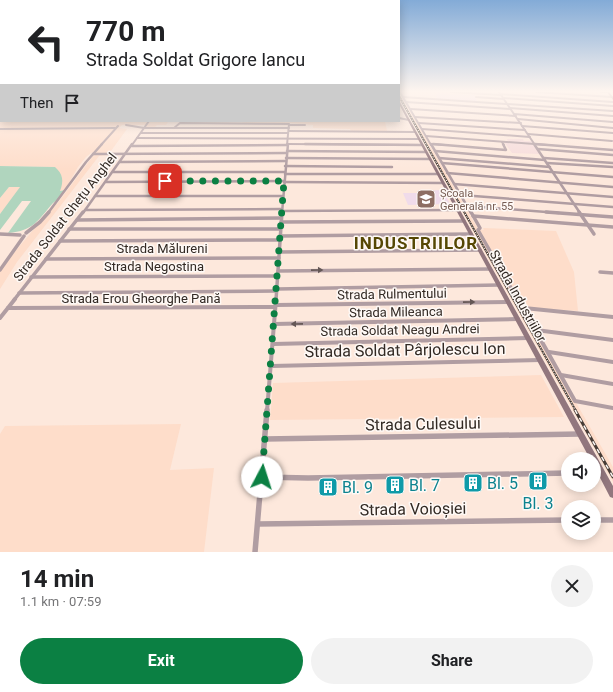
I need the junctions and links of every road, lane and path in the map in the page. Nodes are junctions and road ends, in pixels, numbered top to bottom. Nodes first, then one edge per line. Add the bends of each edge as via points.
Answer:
1 (415, 117) edge
2 (400, 118) edge
3 (425, 118) edge
4 (517, 118) edge
5 (530, 118) edge
6 (544, 118) edge
7 (408, 119) joint
8 (148, 122) edge
9 (613, 122) edge
10 (419, 123) junction
11 (305, 125) dead end
12 (521, 125) junction
13 (116, 127) junction
14 (143, 127) junction
15 (110, 128) junction
16 (174, 128) junction
17 (613, 128) edge
18 (0, 129) edge
19 (422, 129) junction
20 (289, 130) junction
21 (525, 130) junction
22 (113, 132) junction
23 (415, 132) junction
24 (140, 133) junction
25 (613, 134) edge
26 (529, 135) junction
27 (426, 136) junction
28 (138, 138) junction
29 (419, 139) junction
30 (612, 141) edge
31 (502, 142) junction
32 (287, 144) junction
33 (431, 144) junction
34 (534, 144) junction
35 (422, 145) junction
36 (132, 146) junction
37 (538, 149) junction
38 (613, 150) edge
39 (435, 151) junction
40 (287, 152) junction
41 (426, 152) junction
42 (93, 154) junction
43 (126, 154) junction
44 (613, 155) edge
45 (439, 158) junction
46 (430, 159) junction
47 (545, 160) junction
48 (120, 162) junction
49 (286, 162) junction
50 (442, 163) junction
51 (613, 163) edge
52 (392, 166) dead end
53 (550, 167) junction
54 (613, 167) edge
55 (113, 172) junction
56 (553, 172) junction
57 (285, 173) junction
58 (447, 173) junction
59 (438, 174) junction
60 (613, 177) edge
61 (284, 181) junction
62 (106, 182) junction
63 (560, 182) junction
64 (443, 183) junction
65 (454, 184) junction
66 (613, 187) edge
67 (568, 194) junction
68 (461, 195) junction
69 (95, 196) junction
70 (283, 196) junction
71 (613, 197) edge
72 (575, 204) junction
73 (466, 206) junction
74 (613, 207) edge
75 (85, 210) junction
76 (282, 210) junction
77 (458, 210) junction
78 (582, 215) junction
79 (473, 216) junction
80 (613, 217) edge
81 (78, 220) junction
82 (281, 220) junction
83 (464, 221) junction
84 (589, 225) junction
85 (613, 227) edge
86 (69, 229) junction
87 (280, 229) junction
88 (0, 234) edge
89 (471, 234) junction
90 (594, 234) dead end
91 (23, 235) junction
92 (280, 238) junction
93 (60, 241) junction
94 (480, 250) junction
95 (279, 252) junction
96 (279, 258) junction
97 (46, 259) junction
98 (490, 269) junction
99 (0, 270) edge
100 (278, 271) junction
101 (600, 272) dead end
102 (613, 274) edge
103 (277, 276) junction
104 (32, 277) junction
105 (499, 285) junction
106 (276, 290) junction
107 (20, 293) junction
108 (508, 302) junction
109 (275, 306) junction
110 (8, 308) junction
111 (524, 308) junction
112 (613, 317) edge
113 (0, 318) edge
114 (518, 319) junction
115 (274, 324) junction
116 (536, 330) junction
117 (528, 338) junction
118 (613, 340) edge
119 (273, 344) junction
120 (549, 352) junction
121 (540, 360) junction
122 (613, 362) edge
123 (271, 366) junction
124 (561, 375) junction
125 (613, 384) edge
126 (613, 408) edge
127 (580, 434) junction
128 (265, 439) junction
129 (590, 452) edge
130 (561, 473) edge
131 (262, 477) junction
132 (601, 478) edge
133 (613, 494) edge
134 (561, 520) edge
135 (601, 520) edge
136 (613, 520) edge
137 (258, 524) junction
138 (255, 552) edge

1 - 10 street
2 - 7 street
3 - 12 street
4 - 12 street
5 - 17 street
6 - 9 street
7 - 23 main road, Strada Industriilor
8 - 14 street, Strada Soldat Ghețu Anghel
10 - 19 street
10 - 21 street
11 - 20 street
12 - 21 street
12 - 25 street
13 - 14 street
13 - 15 street
13 - 22 street
14 - 16 street
14 - 24 street, Strada Soldat Ghețu Anghel
15 - 18 street
15 - 22 street
16 - 20 street
16 - 20 street via 180,123
19 - 26 street
19 - 27 street
20 - 23 street
20 - 24 street
20 - 28 street
20 - 29 street
20 - 32 street
21 - 26 street
22 - 42 street
23 - 29 main road, Strada Industriilor
24 - 28 street, Strada Soldat Ghețu Anghel
26 - 30 street
26 - 34 street
27 - 31 street
27 - 33 street
28 - 36 street, Strada Soldat Ghețu Anghel
29 - 35 main road, Strada Industriilor
31 - 33 street via 506,150
31 - 34 street
32 - 35 street
32 - 36 street
32 - 40 street
33 - 39 street
34 - 37 street
34 - 38 street
35 - 41 main road, Strada Industriilor
36 - 43 street, Strada Soldat Ghețu Anghel
37 - 44 street
37 - 47 street
39 - 45 street
39 - 47 street
40 - 41 street
40 - 43 street
40 - 49 street
41 - 46 main road, Strada Industriilor
42 - 43 street
42 - 91 street via 40,222
43 - 48 street, Strada Soldat Ghețu Anghel
45 - 50 street
45 - 53 street
46 - 49 street
46 - 59 main road, Strada Industriilor
47 - 51 street
47 - 53 street
47 - 54 street
48 - 49 street
48 - 55 street, Strada Soldat Ghețu Anghel
49 - 52 street
49 - 57 street
50 - 56 street
50 - 58 street
53 - 56 street
55 - 57 street
55 - 62 street, Strada Soldat Ghețu Anghel
56 - 60 street
56 - 63 street
57 - 59 street
57 - 61 street
58 - 63 street
58 - 65 street
59 - 64 main road, Strada Industriilor
61 - 62 street
61 - 64 street
61 - 70 street
62 - 69 street, Strada Soldat Ghețu Anghel
63 - 66 street
63 - 67 street
64 - 77 main road, Strada Industriilor
65 - 67 street
65 - 68 street
67 - 71 street
67 - 72 street
68 - 72 street
68 - 73 street
69 - 70 street
69 - 75 street, Strada Soldat Ghețu Anghel
70 - 76 street
72 - 74 street
72 - 78 street
73 - 78 street
73 - 79 street
75 - 76 street
75 - 81 street, Strada Soldat Ghețu Anghel
76 - 77 street
76 - 82 street
77 - 83 main road, Strada Industriilor
78 - 80 street
78 - 84 street
79 - 84 street
79 - 111 street via 480,228 478,230
81 - 82 street
81 - 86 street, Strada Soldat Ghețu Anghel
82 - 83 street
82 - 87 street
83 - 89 main road, Strada Industriilor
84 - 85 street
84 - 90 street
86 - 87 street
86 - 93 street, Strada Soldat Ghețu Anghel
87 - 92 street
88 - 91 street
89 - 92 street
89 - 94 main road, Strada Industriilor
91 - 99 street via 21,242
92 - 93 street
92 - 95 street
93 - 97 street, Strada Soldat Ghețu Anghel
94 - 95 street
94 - 98 main road, Strada Industriilor
95 - 96 street
96 - 97 street, Strada Mălureni
96 - 100 street
97 - 104 street, Strada Soldat Ghețu Anghel
100 -> 98 street
98 - 105 main road, Strada Industriilor
100 - 103 street
101 - 102 street
103 - 104 street, Strada Negostina
103 - 106 street
104 - 107 street, Strada Soldat Ghețu Anghel
105 - 106 street
105 - 108 main road, Strada Industriilor
106 - 107 street
106 - 109 street
107 - 110 street, Strada Soldat Ghețu Anghel
109 -> 108 street, Strada Rulmentului
108 - 114 main road, Strada Industriilor
109 - 110 street, Strada Erou Gheorghe Pană
109 - 115 street
110 - 113 street, Strada Soldat Ghețu Anghel
111 - 112 street
111 - 116 street
114 -> 115 street, Strada Mileanca
114 - 117 main road, Strada Industriilor
115 - 119 street
116 - 118 street
116 - 120 street
117 - 119 street, Strada Soldat Neagu Andrei
117 - 121 main road, Strada Industriilor
119 - 123 street
120 - 122 street
120 - 124 street
121 - 123 street, Strada Soldat Pârjolescu Ion
121 - 127 main road, Strada Industriilor
123 - 128 street
124 - 125 street
124 - 126 street via 575,401
127 - 128 street, Strada Culesului
127 - 129 main road, Strada Industriilor
128 - 131 street
130 - 131 street
131 - 137 street
132 - 133 main road, Strada Industriilor
134 - 137 street, Strada Voioșiei
135 - 136 street
137 - 138 street

